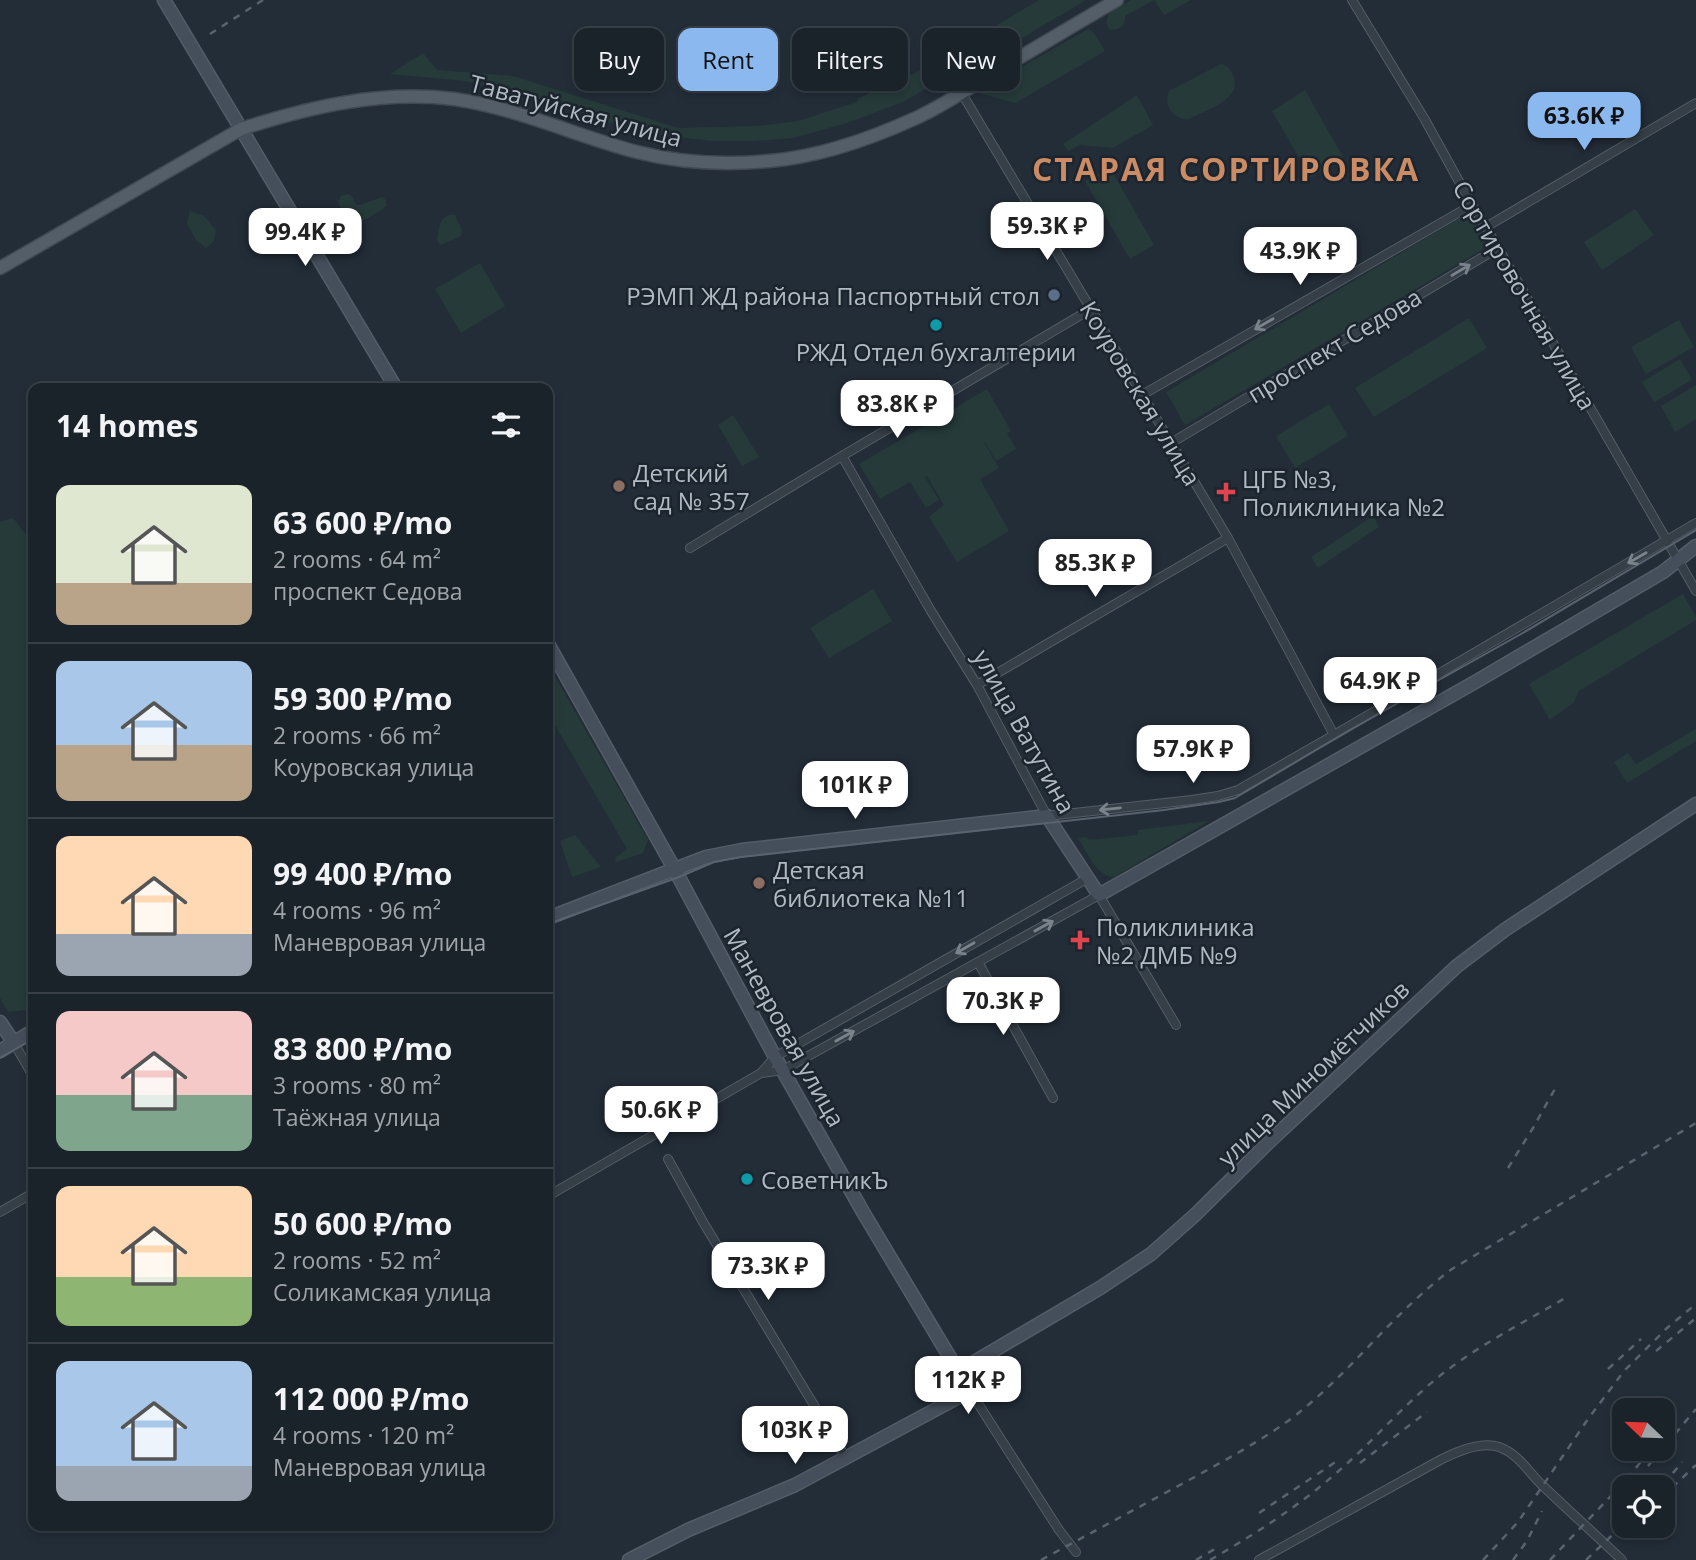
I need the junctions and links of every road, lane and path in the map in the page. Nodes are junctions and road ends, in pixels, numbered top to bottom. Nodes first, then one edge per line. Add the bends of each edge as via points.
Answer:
1 (164, 0) edge
2 (1117, 0) edge
3 (1352, 0) edge
4 (961, 92) junction
5 (1696, 103) edge
6 (241, 130) junction
7 (1472, 205) junction
8 (1486, 227) junction
9 (1498, 248) junction
10 (0, 268) edge
11 (1091, 309) junction
12 (394, 383) edge
13 (1142, 395) junction
14 (1171, 443) junction
15 (842, 456) junction
16 (1696, 523) edge
17 (1228, 538) junction
18 (1667, 541) junction
19 (1696, 546) edge
20 (690, 548) dead end
21 (1677, 560) junction
22 (1696, 591) edge
23 (553, 653) edge
24 (976, 685) junction
25 (1334, 735) junction
26 (1696, 804) edge
27 (1047, 816) junction
28 (675, 870) junction
29 (1088, 878) junction
30 (1099, 895) junction
31 (553, 916) edge
32 (978, 962) junction
33 (0, 1022) edge
34 (1176, 1025) dead end
35 (28, 1034) edge
36 (14, 1043) junction
37 (0, 1051) edge
38 (775, 1057) junction
39 (28, 1067) edge
40 (783, 1070) junction
41 (761, 1073) junction
42 (1053, 1098) dead end
43 (668, 1160) dead end
44 (553, 1192) edge
45 (28, 1196) edge
46 (0, 1212) edge
47 (959, 1371) junction
48 (970, 1391) junction
49 (846, 1458) junction
50 (1076, 1552) dead end
51 (629, 1560) edge
52 (1259, 1560) edge
53 (1622, 1560) edge

1 - 6 street
2 - 4 main road, Таватуйская улица
3 - 7 street, Сортировочная улица
4 - 6 main road, Таватуйская улица via 917,118 872,136 820,153 770,161 674,160 501,109 431,97 339,103
4 - 11 street, Коуровская улица
5 - 8 street
6 - 10 main road, Таватуйская улица
6 - 12 street
7 - 8 street, Сортировочная улица
7 -> 13 street, проспект Седова
8 - 9 street, Сортировочная улица
14 -> 9 street, проспект Седова
9 - 18 street, Сортировочная улица
11 - 13 street, Коуровская улица
11 - 15 street
13 - 14 street, Коуровская улица
14 - 17 street, Коуровская улица
15 - 20 street
15 - 24 street, улица Ватутина
16 - 18 street
17 - 24 street
17 - 25 street, Коуровская улица
18 - 21 street, Сортировочная улица
18 -> 25 street
19 - 21 street
21 - 22 street, Сортировочная улица
21 - 30 street via 1507,664
23 - 28 street, Маневровая улица
24 - 27 street, улица Ватутина
25 -> 27 street via 1218,796
26 - 47 street, улица Миномётчиков via 1457,966 1151,1254
27 - 28 street via 742,850 706,857
27 - 29 street, улица Ватутина
28 - 31 street
28 - 38 street, Маневровая улица
29 - 30 street, улица Ватутина
29 -> 38 street
32 -> 30 street
30 - 34 street, улица Ватутина
40 -> 32 street
32 - 42 street
33 - 36 street
35 - 36 street
36 - 37 street
36 - 39 street
38 - 40 street, Маневровая улица
38 - 41 street
40 - 41 street
40 - 47 street, Маневровая улица
41 - 44 street
43 - 49 street
45 - 46 street
47 - 48 street, Маневровая улица
48 - 49 street
48 - 50 street, Маневровая улица
49 - 51 street
52 - 53 street via 1442,1459 1488,1446 1507,1451 1521,1462

